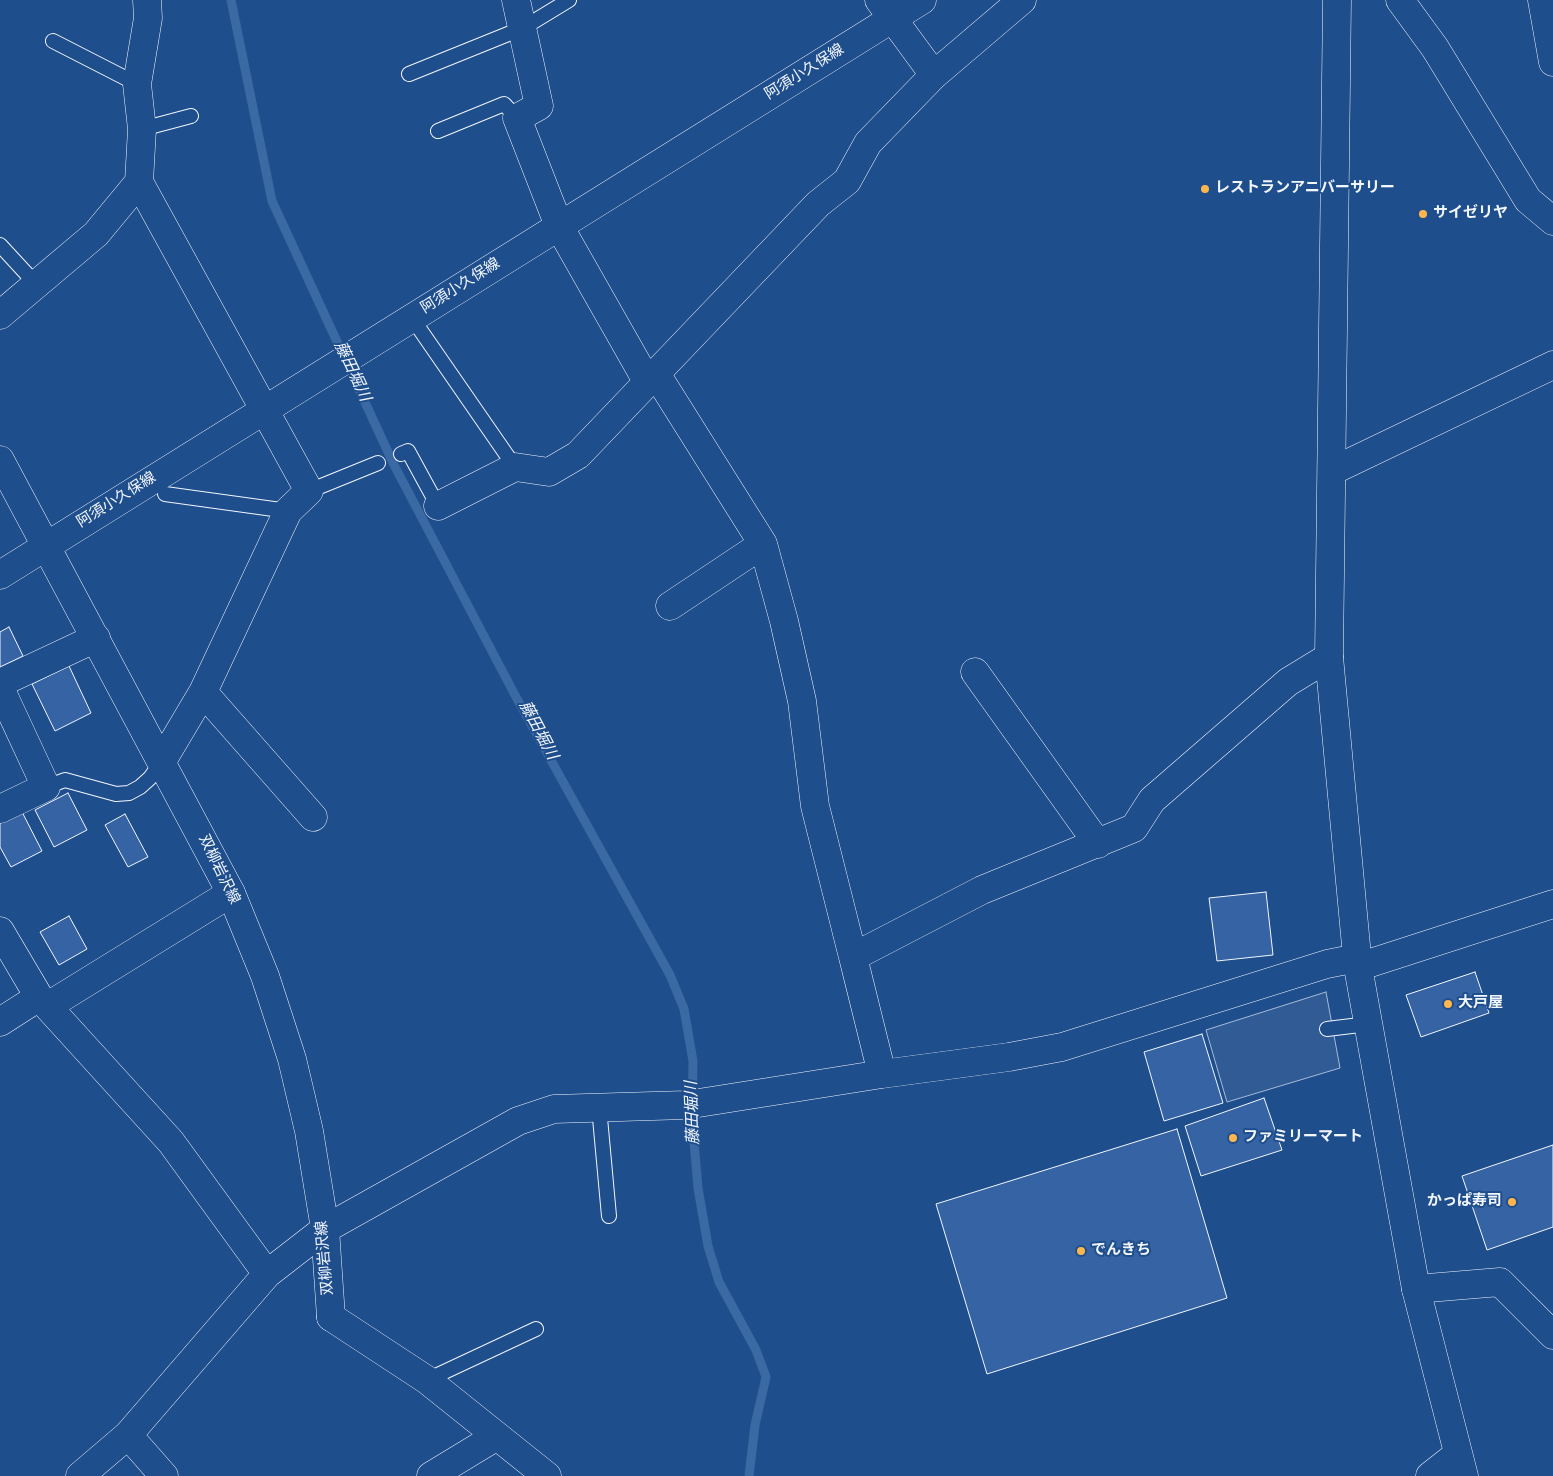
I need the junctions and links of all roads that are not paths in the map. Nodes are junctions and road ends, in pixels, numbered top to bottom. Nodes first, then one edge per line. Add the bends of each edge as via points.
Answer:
1 (147, 0) edge
2 (516, 0) edge
3 (569, 0) edge
4 (922, 0) edge
5 (1022, 0) edge
6 (1337, 0) edge
7 (1400, 0) edge
8 (1542, 0) edge
9 (885, 9) edge
10 (523, 28) junction
11 (53, 41) dead end
12 (1551, 44) edge
13 (409, 74) dead end
14 (934, 75) junction
15 (137, 84) junction
16 (191, 116) dead end
17 (517, 118) junction
18 (142, 129) junction
19 (438, 131) dead end
20 (139, 182) junction
21 (1553, 221) edge
22 (559, 226) junction
23 (0, 245) edge
24 (36, 284) junction
25 (0, 315) edge
26 (412, 318) junction
27 (1553, 365) edge
28 (651, 377) junction
29 (264, 410) junction
30 (401, 454) dead end
31 (378, 463) dead end
32 (1, 464) edge
33 (515, 467) junction
34 (1332, 471) junction
35 (309, 491) junction
36 (165, 494) dead end
37 (438, 506) joint
38 (288, 511) junction
39 (763, 544) junction
40 (46, 545) junction
41 (0, 575) edge
42 (670, 606) dead end
43 (96, 638) junction
44 (1329, 657) junction
45 (974, 672) dead end
46 (0, 683) edge
47 (0, 688) edge
48 (203, 692) junction
49 (162, 761) junction
50 (46, 787) junction
51 (0, 809) edge
52 (313, 817) dead end
53 (1098, 844) junction
54 (231, 893) junction
55 (1553, 904) edge
56 (0, 931) edge
57 (853, 957) junction
58 (1358, 962) junction
59 (44, 1001) junction
60 (0, 1022) edge
61 (1368, 1024) junction
62 (1327, 1029) dead end
63 (882, 1074) junction
64 (599, 1107) junction
65 (608, 1216) dead end
66 (325, 1229) junction
67 (267, 1274) junction
68 (1416, 1289) junction
69 (536, 1329) dead end
70 (1553, 1335) edge
71 (427, 1380) junction
72 (128, 1435) junction
73 (497, 1436) junction
74 (1461, 1465) edge
75 (80, 1476) edge
76 (164, 1476) edge
77 (431, 1476) edge
78 (547, 1476) edge
79 (1430, 1476) edge

1 - 15 street via 148,18
2 - 10 street
3 - 10 lane
4 - 9 street, 阿須小久保線
5 - 14 street
6 - 34 street
7 - 21 street via 1435,48 1528,200
8 - 12 street
9 - 14 street
9 - 22 street, 阿須小久保線
10 - 13 lane
10 - 17 street via 539,106
11 - 15 lane
14 - 28 street via 868,143 847,181 818,204
15 - 18 street
16 - 18 lane
17 - 19 lane via 504,104
17 - 22 street
18 - 20 street
20 - 24 street via 96,234
20 - 29 street
22 - 26 street, 阿須小久保線
22 - 28 street
23 - 24 lane
24 - 25 street
26 - 29 street, 阿須小久保線
26 - 33 lane
27 - 34 street
28 - 33 street via 578,455 549,472
28 - 39 street
29 - 35 street
29 - 40 street, 阿須小久保線
30 - 37 lane via 408,451
31 - 35 lane
32 - 40 street, 双柳岩沢線
33 - 37 street
34 - 44 street
35 - 38 street
36 - 38 lane
38 - 48 street
39 - 42 street
39 - 57 street via 802,701 815,806
40 - 41 street, 阿須小久保線
40 - 43 street, 双柳岩沢線
43 - 46 street
43 - 49 street, 双柳岩沢線
44 - 53 street via 1288,682 1152,800 1134,828
44 - 58 street
45 - 53 street
47 - 50 street
48 - 49 street
48 - 52 street
49 - 50 lane via 150,778 129,793 116,794 65,780
49 - 54 street, 双柳岩沢線
50 - 51 street
53 - 57 street via 982,890
54 - 59 street
54 - 66 street, 双柳岩沢線 via 265,976 292,1059 309,1131
55 - 58 street
56 - 59 street
57 - 63 street
58 - 61 street
58 - 63 street via 1326,964 1062,1047
59 - 60 street
59 - 67 street via 171,1142
61 - 62 lane
61 - 68 street
63 - 64 street via 686,1105
64 - 65 lane
64 - 66 street via 554,1110 518,1121
66 - 67 street
66 - 71 street, 双柳岩沢線 via 331,1318
67 - 72 street
68 - 70 street via 1500,1282
68 - 74 street
69 - 71 lane
71 - 73 street
72 - 75 street
72 - 76 street
73 - 77 street
73 - 78 street
74 - 79 street

